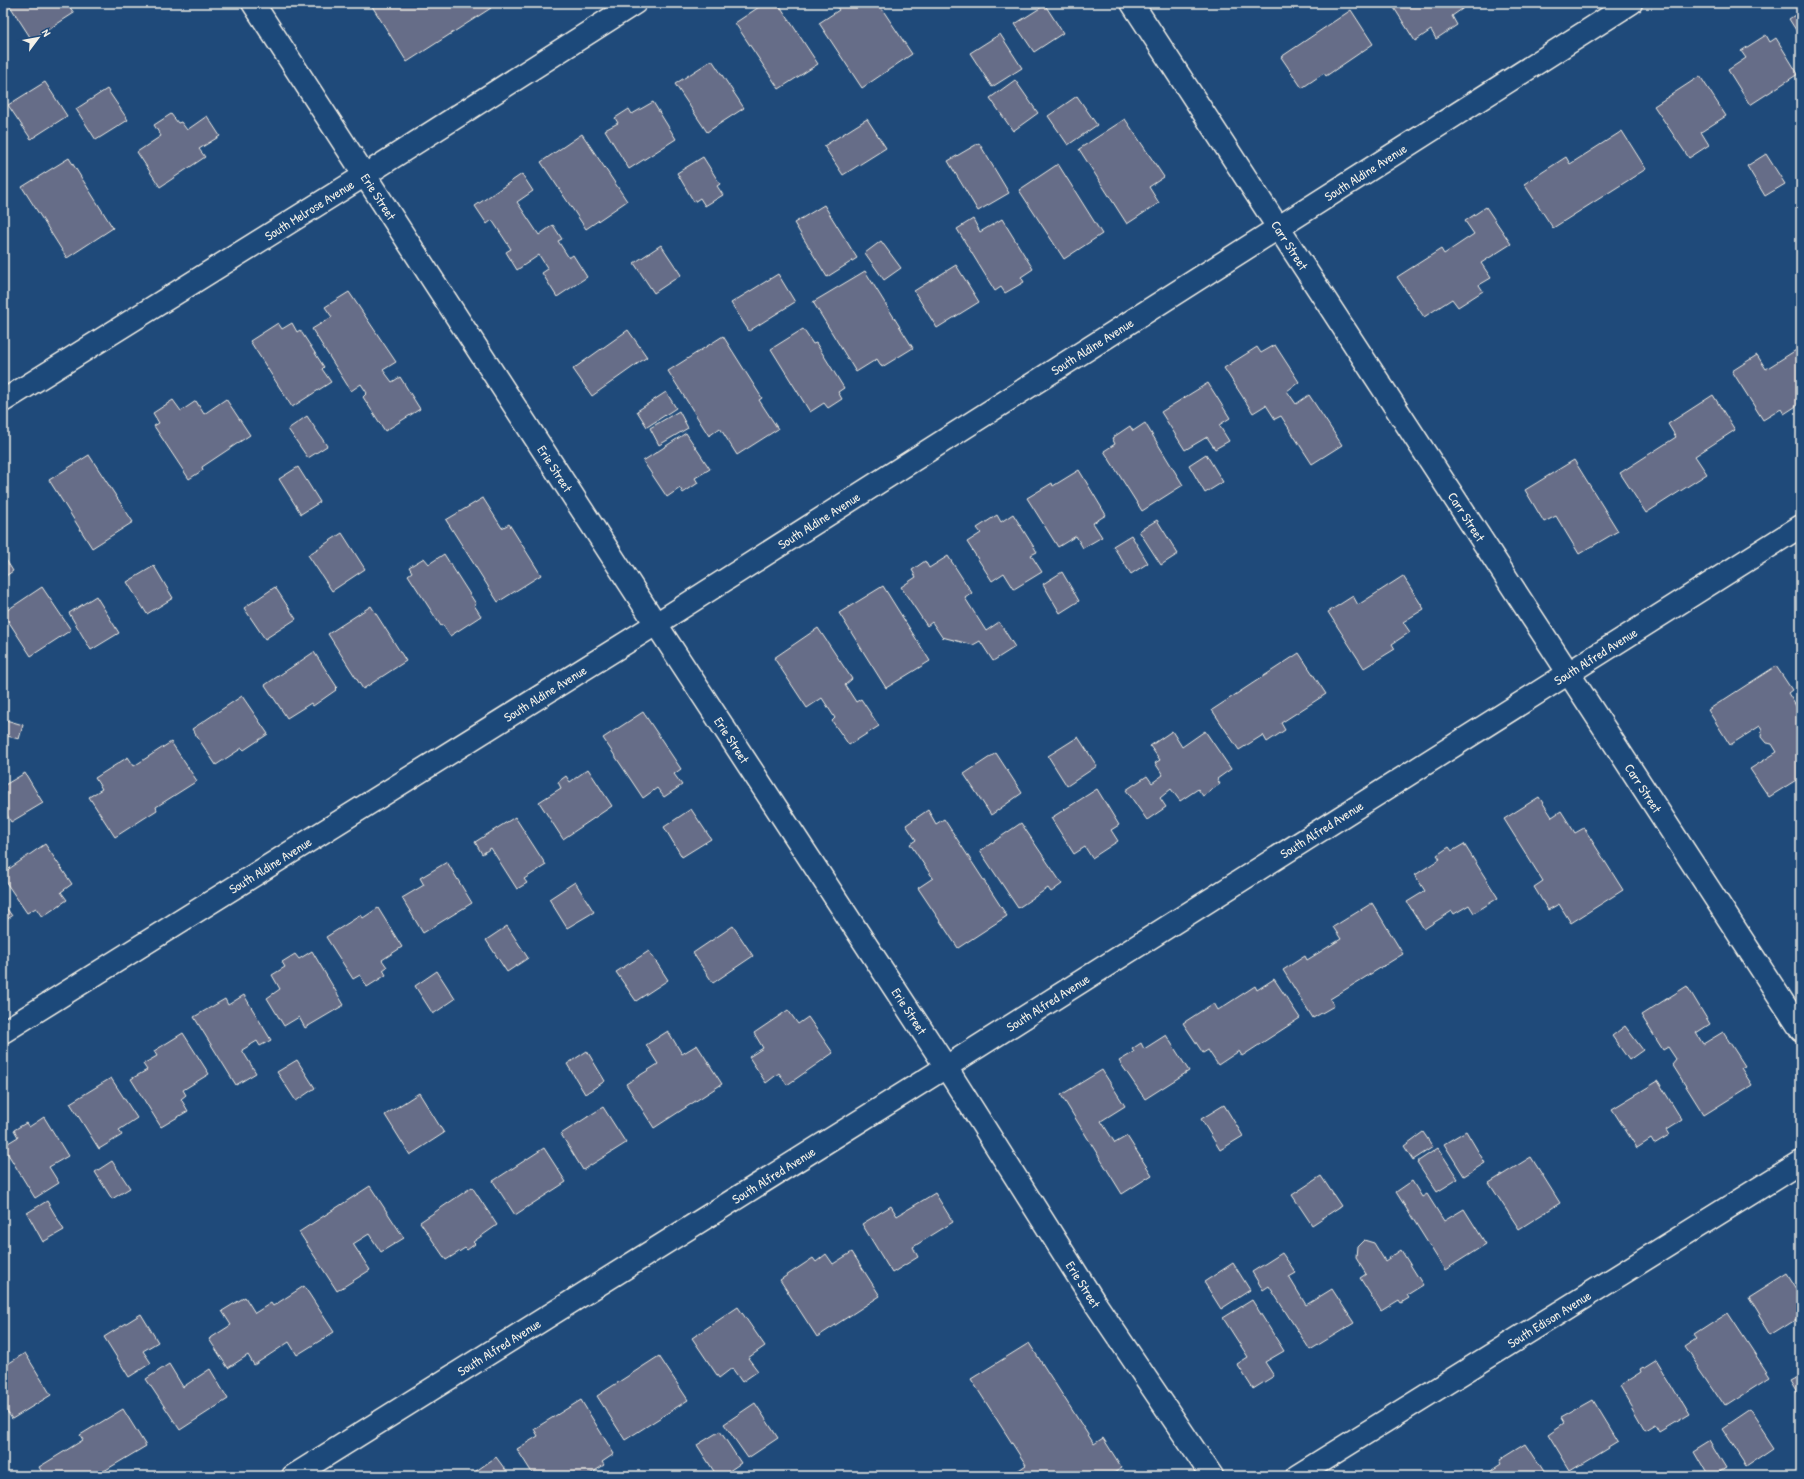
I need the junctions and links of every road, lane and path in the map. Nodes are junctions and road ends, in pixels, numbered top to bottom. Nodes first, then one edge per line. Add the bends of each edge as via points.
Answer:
1 (253, 3) edge
2 (634, 3) edge
3 (1132, 3) edge
4 (1631, 3) edge
5 (366, 175) junction
6 (1278, 227) junction
7 (3, 401) edge
8 (1801, 526) edge
9 (656, 624) junction
10 (1568, 673) junction
11 (1801, 1030) edge
12 (3, 1032) edge
13 (946, 1067) junction
14 (1801, 1162) edge
15 (293, 1476) edge
16 (1212, 1476) edge
17 (1297, 1476) edge

1 - 5 street, Erie Street
2 - 5 street, South Melrose Avenue
3 - 6 street, Carr Street
4 - 6 street, South Aldine Avenue
5 - 7 street, South Melrose Avenue
5 - 9 street, Erie Street
6 - 9 street, South Aldine Avenue
6 - 10 street, Carr Street
8 - 10 street, South Alfred Avenue
9 - 12 street, South Aldine Avenue
9 - 13 street, Erie Street
10 - 11 street, Carr Street
10 - 13 street, South Alfred Avenue
13 - 15 street, South Alfred Avenue
13 - 16 street, Erie Street via 1095,1303
14 - 17 street, South Edison Avenue

